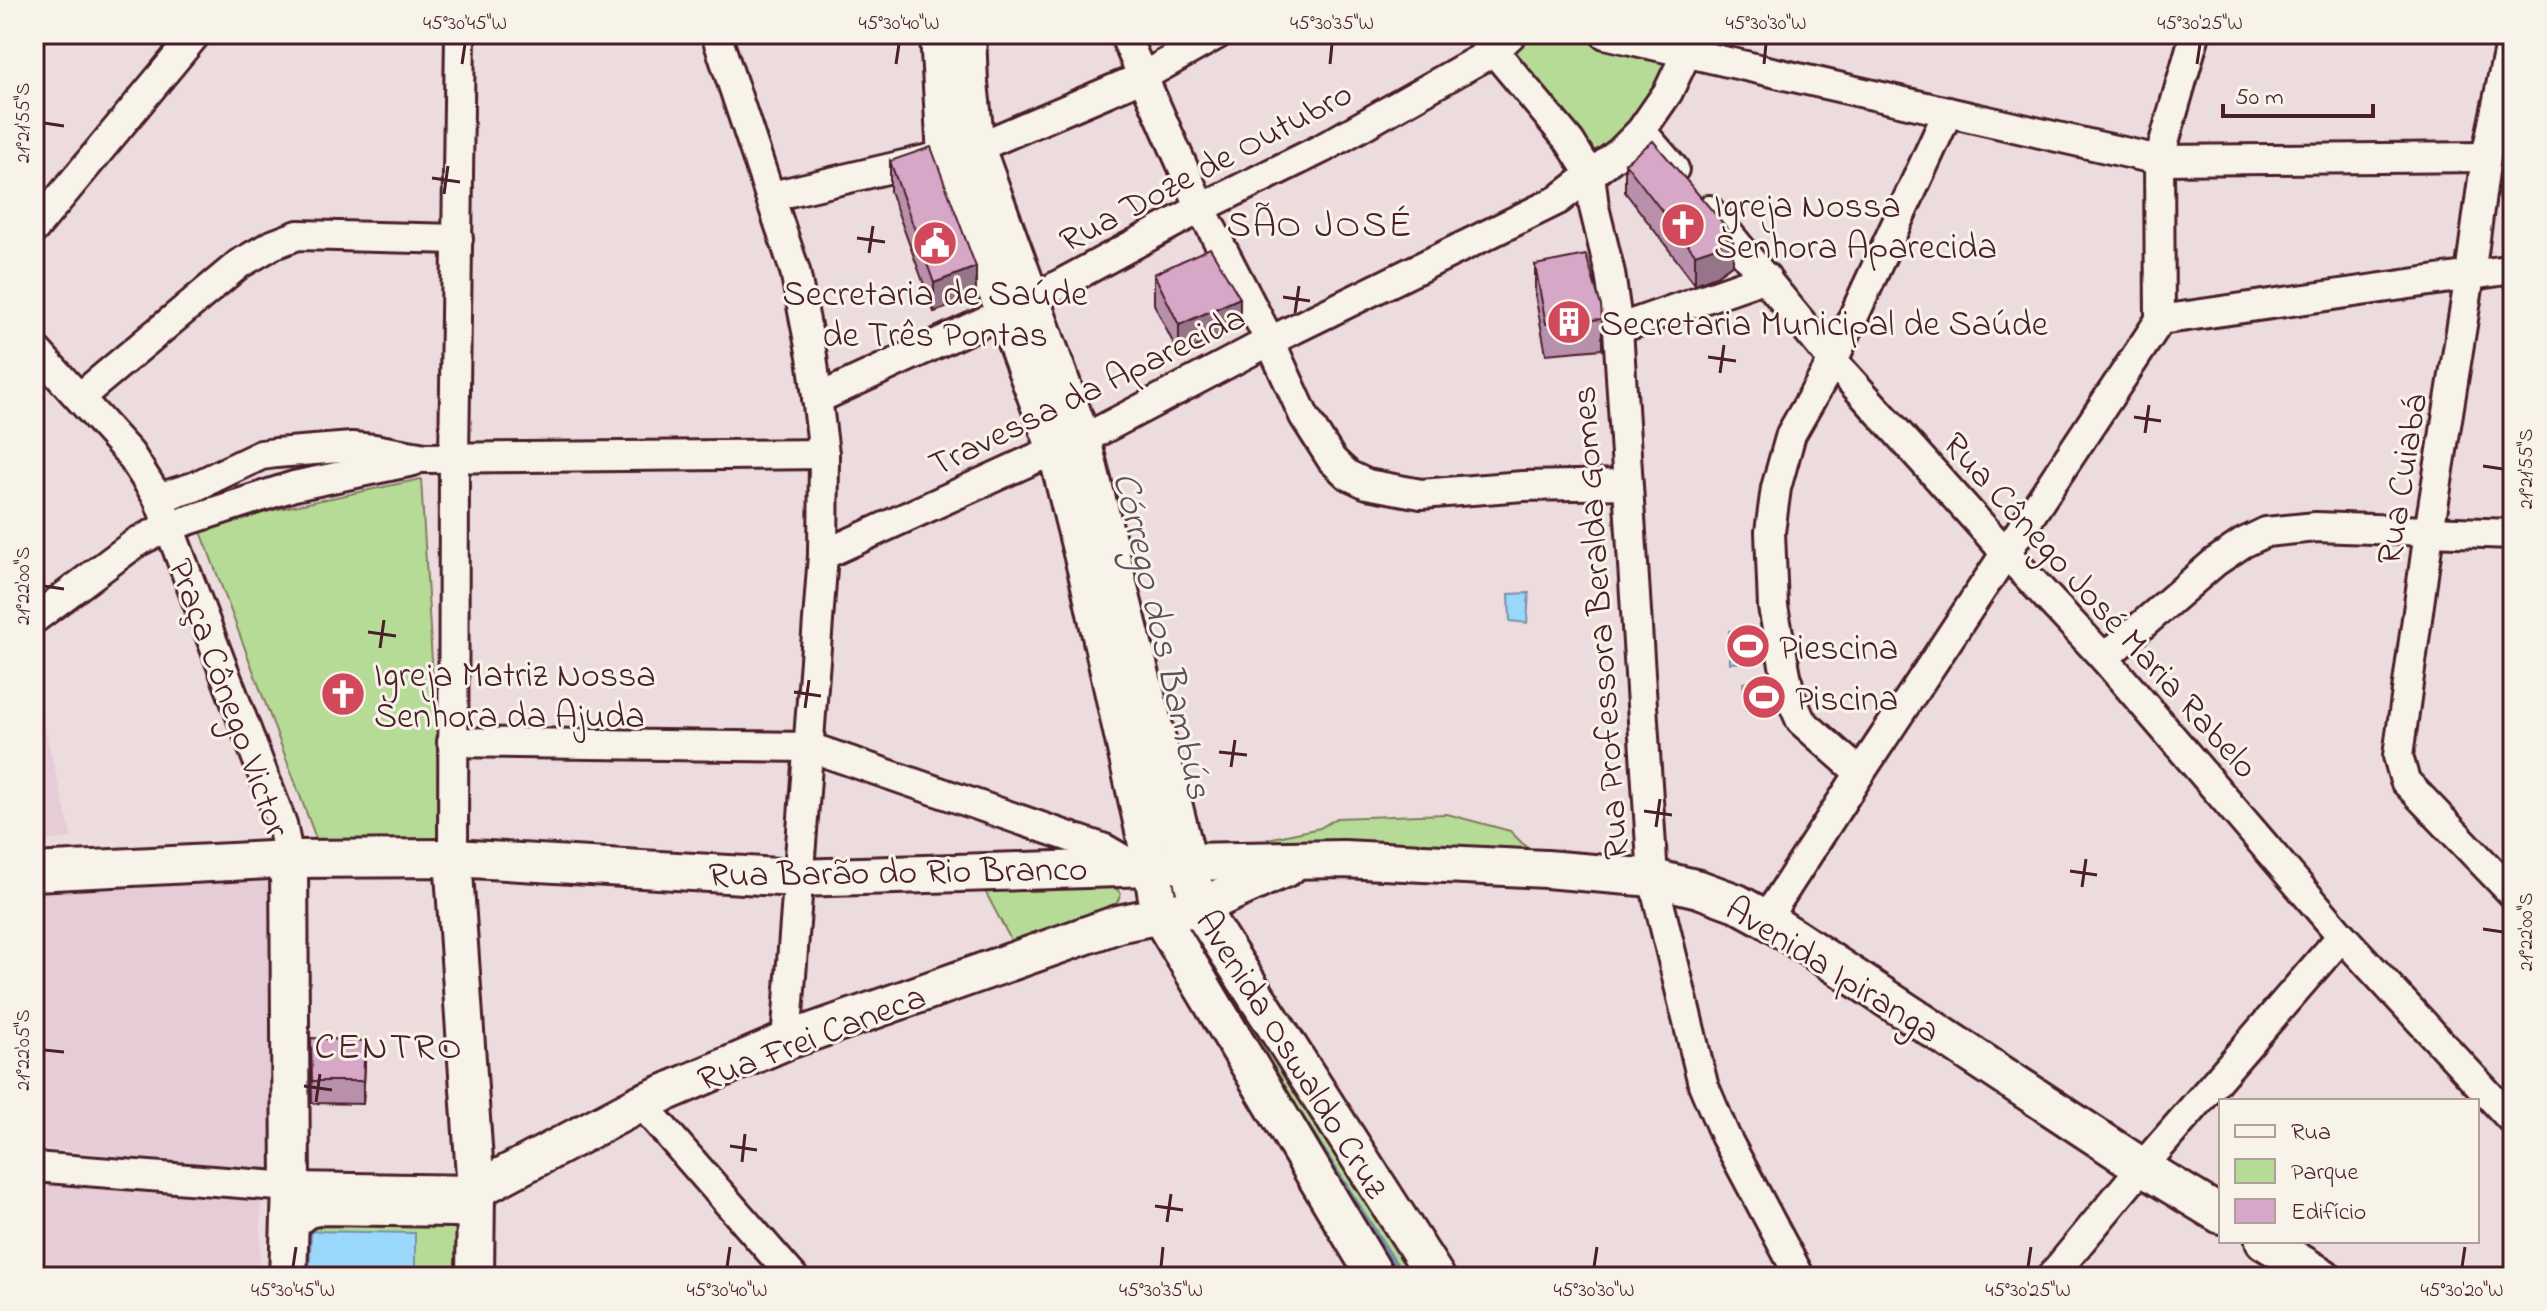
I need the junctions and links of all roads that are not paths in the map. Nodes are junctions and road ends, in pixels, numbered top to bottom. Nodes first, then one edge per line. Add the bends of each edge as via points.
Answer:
1 (196, 34) edge
2 (460, 34) edge
3 (716, 34) edge
4 (939, 34) edge
5 (967, 34) edge
6 (1124, 34) edge
7 (1218, 34) edge
8 (1606, 34) edge
9 (2195, 34) edge
10 (2512, 34) edge
11 (1495, 40) edge
12 (1686, 54) junction
13 (1142, 77) junction
14 (1948, 112) junction
15 (1641, 131) junction
16 (961, 152) junction
17 (2486, 157) junction
18 (2159, 160) junction
19 (1590, 174) junction
20 (772, 196) junction
21 (1201, 208) junction
22 (34, 229) edge
23 (458, 239) junction
24 (2513, 269) edge
25 (2470, 275) junction
26 (1766, 277) junction
27 (1018, 306) junction
28 (2160, 320) junction
29 (1618, 329) junction
30 (1270, 341) junction
31 (34, 348) edge
32 (1833, 361) junction
33 (80, 397) junction
34 (817, 399) junction
35 (1069, 444) junction
36 (824, 454) junction
37 (425, 458) junction
38 (454, 458) junction
39 (1627, 484) junction
40 (158, 498) junction
41 (167, 527) junction
42 (2429, 532) junction
43 (2513, 534) edge
44 (2005, 552) junction
45 (823, 555) junction
46 (34, 619) edge
47 (2104, 658) junction
48 (452, 742) junction
49 (809, 747) junction
50 (1860, 773) junction
51 (453, 858) junction
52 (289, 859) junction
53 (1304, 859) junction
54 (1137, 863) junction
55 (34, 872) edge
56 (797, 878) junction
57 (1653, 878) junction
58 (2513, 894) edge
59 (1199, 907) junction
60 (1160, 916) junction
61 (1766, 919) junction
62 (2342, 936) junction
63 (786, 1041) junction
64 (641, 1103) junction
65 (2512, 1114) edge
66 (34, 1167) edge
67 (2142, 1167) junction
68 (291, 1187) junction
69 (476, 1203) junction
70 (2219, 1214) edge
71 (290, 1227) junction
72 (2267, 1243) edge
73 (288, 1277) edge
74 (475, 1277) edge
75 (793, 1277) edge
76 (1376, 1277) edge
77 (1436, 1277) edge
78 (1800, 1277) edge
79 (2051, 1277) edge
80 (2323, 1277) edge

1 - 22 street
2 - 23 street
3 - 20 street
4 - 16 main road, Avenida Oswaldo Cruz
5 - 16 main road, Avenida Oswaldo Cruz via 969,83
6 - 13 street
7 - 13 street
8 - 12 street
9 - 18 street
10 - 17 street, Rua Cuiabá
11 - 19 street
11 - 21 street, Rua Doze de Outubro via 1323,148
12 - 14 street
12 - 15 street, Travessa da Aparecida
13 - 16 street
13 - 21 street
14 - 18 street
14 - 32 street
15 - 19 street, Travessa da Aparecida
15 - 26 street, Rua Cônego José Maria Rabelo
16 - 20 street
16 - 27 main road, Avenida Oswaldo Cruz
17 - 18 street
17 - 25 street, Rua Cuiabá
18 - 28 street
19 - 29 street, Rua Professora Beralda Gomes
19 - 30 street, Travessa da Aparecida via 1558,200
20 - 34 street via 795,271
21 - 27 street, Rua Doze de Outubro
21 - 30 street
23 - 33 street via 298,235 272,245 239,264
23 - 38 street
24 - 25 street
25 - 28 street
25 - 42 street, Rua Cuiabá
26 - 29 street
26 - 32 street, Rua Cônego José Maria Rabelo
27 - 34 street, Rua Doze de Outubro
27 - 35 main road, Avenida Oswaldo Cruz
28 - 44 street
29 - 39 street, Rua Professora Beralda Gomes
30 - 35 street, Travessa da Aparecida
30 - 39 street via 1304,416 1332,460 1367,484 1421,494
31 - 33 street
32 - 44 street, Rua Cônego José Maria Rabelo
32 - 50 street via 1791,434 1776,488 1770,532 1773,607 1790,696 1801,721
33 - 40 street via 130,454
34 - 36 street
35 - 45 street, Travessa da Aparecida
35 - 54 main road, Avenida Oswaldo Cruz
36 - 38 street
36 - 45 street
37 - 38 street
37 - 40 street via 352,447 261,455 200,485
37 - 41 street, Praça Cônego Victor via 294,486
38 - 48 street
39 - 57 street, Rua Professora Beralda Gomes
40 - 41 street
41 - 46 street via 137,542
41 - 52 street, Praça Cônego Victor via 282,824
42 - 43 street
42 - 47 street via 2316,527 2266,532 2215,562
42 - 58 street, Rua Cuiabá via 2398,756 2401,771
44 - 47 street, Rua Cônego José Maria Rabelo
44 - 50 street
45 - 49 street
47 - 62 street, Rua Cônego José Maria Rabelo
48 - 49 street
48 - 51 street
49 - 54 street
49 - 56 street
50 - 61 street
51 - 52 main road, Praça Cônego Victor
51 - 56 main road, Rua Barão do Rio Branco
51 - 69 main road
52 - 55 main road
52 - 68 main road
53 - 54 main road, Avenida Ipiranga
53 - 57 main road, Avenida Ipiranga
53 - 59 main road, Avenida Ipiranga
54 - 56 main road, Rua Barão do Rio Branco
54 - 59 main road, Avenida Oswaldo Cruz
54 - 60 main road, Avenida Oswaldo Cruz
56 - 63 street
57 - 61 main road, Avenida Ipiranga via 1699,889
57 - 78 street, Rua Professora Beralda Gomes via 1703,1084
59 - 60 main road, Rua Frei Caneca
59 - 77 main road, Avenida Oswaldo Cruz
60 - 63 main road, Rua Frei Caneca via 1118,924
60 - 76 main road, Avenida Oswaldo Cruz
61 - 67 main road, Avenida Ipiranga
62 - 65 street, Rua Cônego José Maria Rabelo
62 - 67 street
63 - 64 main road, Rua Frei Caneca
64 - 69 main road, Rua Frei Caneca
64 - 75 street
66 - 68 street
67 - 70 main road, Avenida Ipiranga
67 - 79 street
68 - 69 street
68 - 71 main road
69 - 71 street via 455,1212 323,1210 308,1213
69 - 74 main road
71 - 73 main road
72 - 80 main road

